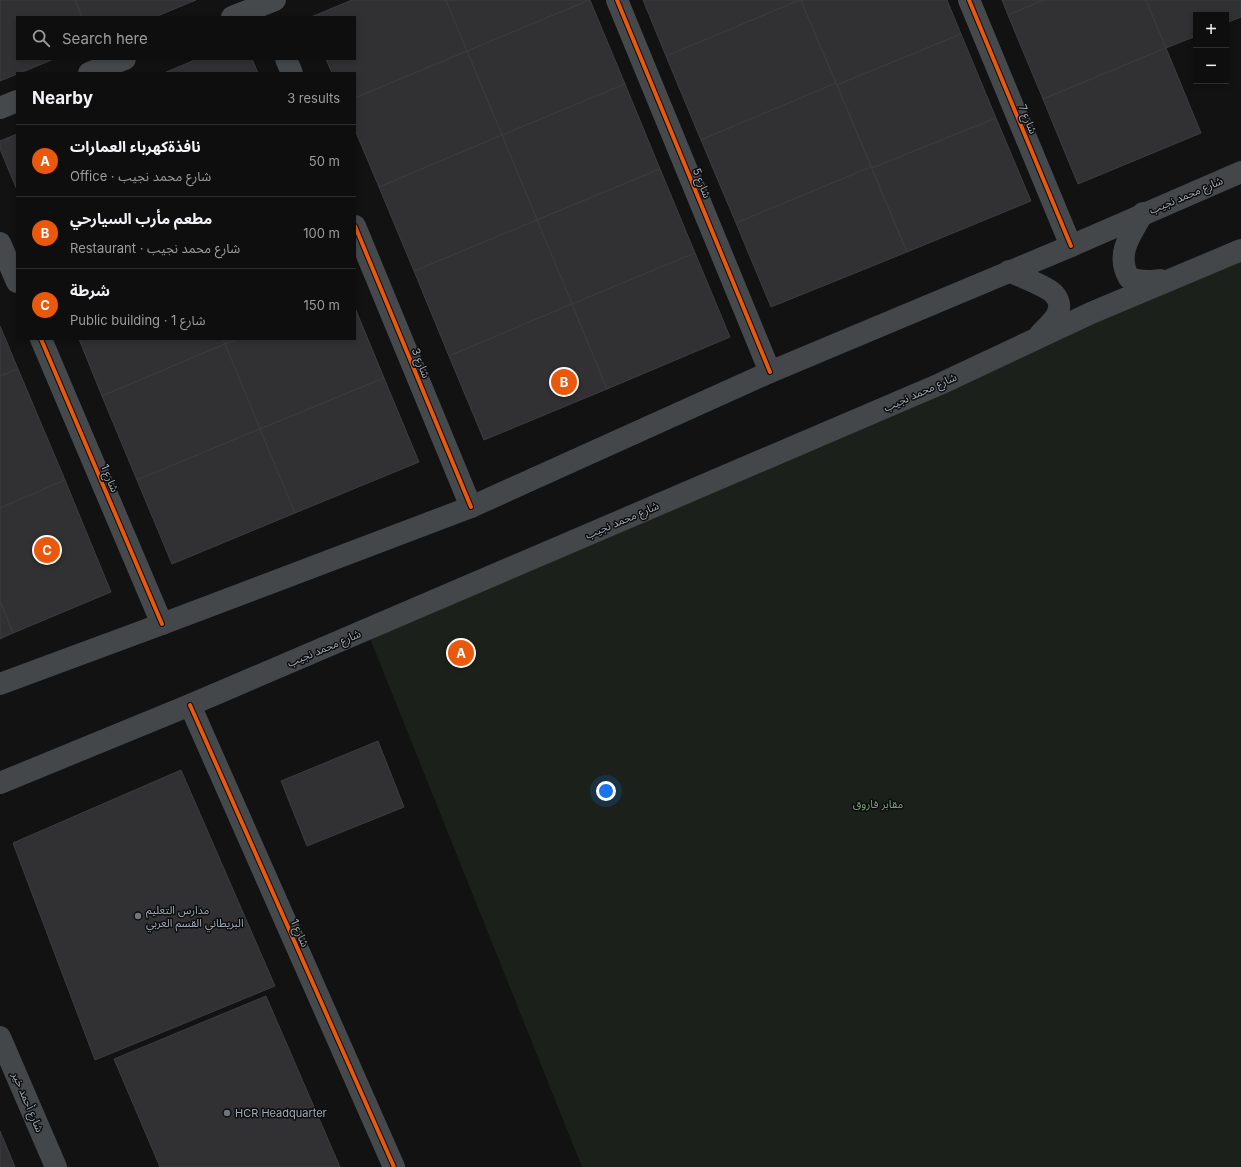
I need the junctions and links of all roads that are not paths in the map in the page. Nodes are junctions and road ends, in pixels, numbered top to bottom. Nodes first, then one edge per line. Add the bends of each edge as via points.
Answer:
1 (617, 0) edge
2 (969, 0) edge
3 (267, 5) edge
4 (235, 16) edge
5 (122, 60) edge
6 (286, 60) edge
7 (92, 72) edge
8 (292, 72) edge
9 (16, 101) edge
10 (0, 108) edge
11 (1241, 172) edge
12 (1143, 213) junction
13 (356, 228) edge
14 (0, 242) edge
15 (1071, 246) junction
16 (1241, 250) edge
17 (1009, 271) junction
18 (1182, 274) junction
19 (16, 280) edge
20 (1035, 338) junction
21 (41, 340) edge
22 (770, 372) junction
23 (470, 506) junction
24 (162, 624) junction
25 (0, 684) edge
26 (190, 705) junction
27 (0, 783) edge
28 (0, 1037) edge
29 (56, 1167) edge
30 (394, 1167) edge

1 - 22 street, شارع 5
2 - 15 street, شارع 7
3 - 4 street
5 - 7 street
6 - 8 street
9 - 10 street
11 - 12 main road, شارع محمد نجيب
12 - 15 main road, شارع محمد نجيب
12 - 18 main road via 1124,251 1124,270 1129,278 1147,282
13 - 23 street, شارع 3
14 - 19 street
15 - 17 main road, شارع محمد نجيب
16 - 18 main road, شارع محمد نجيب
17 - 20 main road via 1047,289 1058,300 1060,309 1055,319
17 - 22 main road, شارع محمد نجيب
18 - 20 main road, شارع محمد نجيب
20 - 26 main road, شارع محمد نجيب via 940,384
21 - 24 street, شارع 1
22 - 23 main road, شارع محمد نجيب
23 - 24 main road, شارع محمد نجيب
24 - 25 main road, شارع محمد نجيب
26 - 27 main road, شارع محمد نجيب
26 - 30 street, شارع 1
28 - 29 main road, شارع أحمد خير

